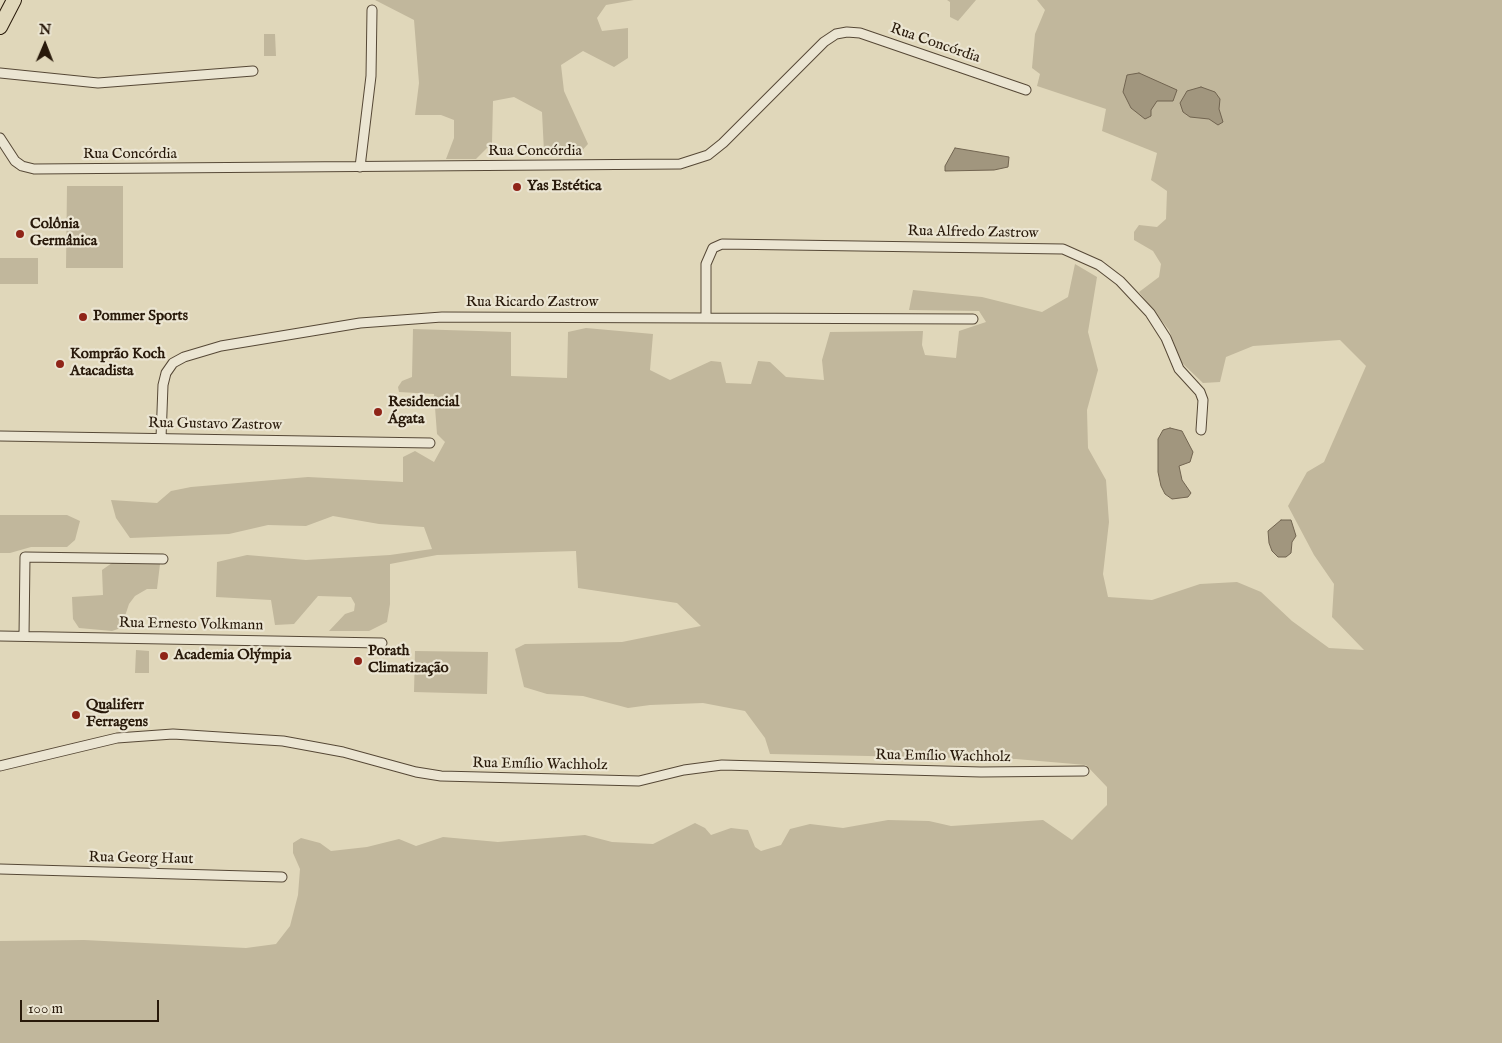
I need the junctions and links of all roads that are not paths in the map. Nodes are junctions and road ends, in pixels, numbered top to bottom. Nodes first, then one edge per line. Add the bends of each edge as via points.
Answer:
1 (4, 0) edge
2 (14, 0) edge
3 (0, 4) edge
4 (372, 10) dead end
5 (0, 27) edge
6 (253, 71) dead end
7 (0, 73) edge
8 (1026, 90) dead end
9 (0, 138) edge
10 (360, 167) junction
11 (706, 318) junction
12 (973, 320) dead end
13 (1201, 430) dead end
14 (0, 436) edge
15 (160, 438) junction
16 (430, 443) dead end
17 (163, 559) dead end
18 (0, 636) edge
19 (24, 636) junction
20 (382, 643) dead end
21 (0, 766) edge
22 (1084, 771) dead end
23 (0, 869) edge
24 (282, 877) dead end

1 - 3 main road
2 - 5 main road
4 - 10 street via 371,76
6 - 7 street via 98,83
8 - 10 street, Rua Concórdia via 848,32 836,34 824,42 723,143 693,162 663,165
9 - 10 street, Rua Concórdia via 15,161 28,169
11 - 12 street, Rua Ricardo Zastrow
11 - 13 street, Rua Alfredo Zastrow via 706,264 713,248 722,244 1063,249 1099,265 1120,280 1150,312 1179,369 1200,392 1203,400
11 - 15 street, Rua Ricardo Zastrow via 411,318 221,346 184,357 173,363 166,373
14 - 15 street, Rua Gustavo Zastrow
15 - 16 street, Rua Gustavo Zastrow
17 - 19 street via 25,557
18 - 19 street, Rua Ernesto Volkmann
19 - 20 street, Rua Ernesto Volkmann
21 - 22 street, Rua Emílio Wachholz via 117,738 173,734 283,741 441,776 639,781 684,770 722,766
23 - 24 street, Rua Georg Haut

